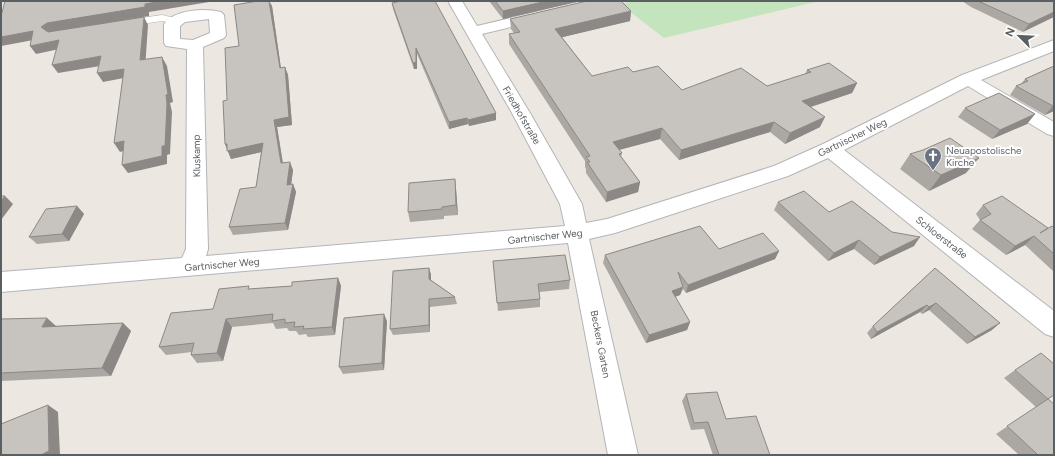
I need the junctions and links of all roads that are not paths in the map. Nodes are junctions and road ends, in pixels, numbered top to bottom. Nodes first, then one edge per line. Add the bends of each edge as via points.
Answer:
1 (455, 1) edge
2 (552, 13) edge
3 (176, 21) junction
4 (115, 25) edge
5 (475, 31) junction
6 (195, 45) junction
7 (1054, 45) edge
8 (968, 79) junction
9 (1054, 130) edge
10 (830, 149) junction
11 (579, 233) junction
12 (191, 266) junction
13 (1, 282) edge
14 (1054, 326) edge
15 (623, 455) edge

1 - 5 street, Friedhofstraße
2 - 5 street
3 - 4 lane via 162,18
3 - 6 street via 172,24 172,43
3 - 6 street via 180,18 208,14 216,16 218,35
5 - 11 street, Friedhofstraße via 572,204
6 - 12 street, Kluskamp via 197,249
7 - 8 street, Gartnischer Weg
8 - 9 street
8 - 10 street, Gartnischer Weg
10 - 11 street, Gartnischer Weg via 781,171 661,211
10 - 14 street, Schloerstraße
11 - 12 street, Gartnischer Weg
11 - 15 street, Beckers Garten
12 - 13 street, Gartnischer Weg

